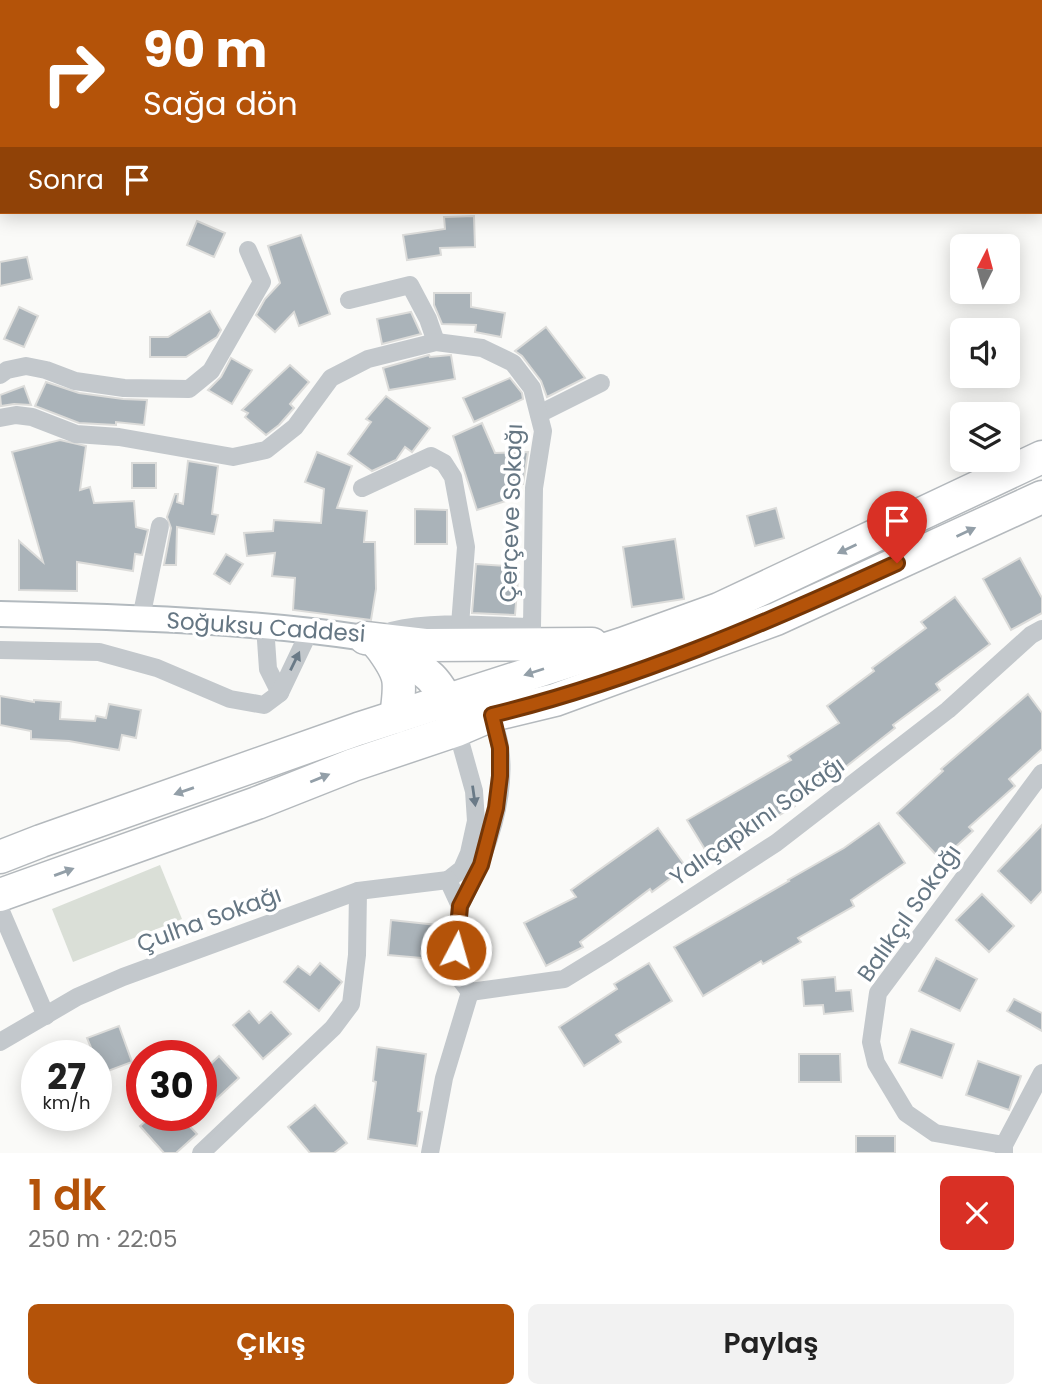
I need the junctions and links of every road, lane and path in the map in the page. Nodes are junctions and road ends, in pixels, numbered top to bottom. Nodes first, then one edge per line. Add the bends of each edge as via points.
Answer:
1 (248, 250) dead end
2 (349, 300) dead end
3 (436, 342) junction
4 (0, 375) edge
5 (601, 383) dead end
6 (539, 414) junction
7 (0, 418) edge
8 (1042, 457) edge
9 (362, 488) dead end
10 (1042, 497) edge
11 (160, 526) dead end
12 (0, 614) edge
13 (141, 618) junction
14 (460, 625) junction
15 (265, 626) junction
16 (532, 626) junction
17 (310, 629) junction
18 (1042, 629) edge
19 (660, 630) junction
20 (372, 641) junction
21 (622, 644) junction
22 (425, 645) junction
23 (0, 650) edge
24 (279, 693) junction
25 (447, 701) junction
26 (485, 703) junction
27 (396, 717) junction
28 (457, 730) junction
29 (1042, 773) edge
30 (0, 857) edge
31 (448, 880) junction
32 (358, 891) junction
33 (460, 906) junction
34 (1, 911) edge
35 (470, 992) junction
36 (46, 1016) junction
37 (0, 1042) edge
38 (1042, 1073) edge
39 (1004, 1149) edge
40 (201, 1153) edge
41 (430, 1153) edge

1 - 4 street via 261,282 211,371 189,389 87,383 26,366
2 - 3 street via 410,285
3 - 6 street, Çerçeve Sokağı via 482,348 513,363 532,388
3 - 7 street, Çerçeve Sokağı via 368,359 331,378 295,427 266,450 233,457 76,434 32,417
5 - 6 street
6 - 16 street, Çerçeve Sokağı via 543,431 534,488
8 -> 19 highway via 757,592
9 - 14 street via 432,456 444,463 453,477 466,547
26 -> 10 highway via 555,700 776,618
11 - 13 street
12 - 13 main road, Soğuksu Caddesi
13 - 15 main road, Soğuksu Caddesi
14 - 16 street, Soğuksu Caddesi
14 - 20 street, Soğuksu Caddesi via 401,629
15 - 17 main road, Soğuksu Caddesi
15 - 24 street via 268,669
16 - 19 highway via 619,625
17 - 20 main road, Soğuksu Caddesi
24 -> 17 street
18 - 35 street, Yalıçapkını Sokağı via 948,710 776,843 608,952 564,979
19 - 21 highway
20 - 22 highway
20 - 25 highway via 422,668 434,678
20 - 27 highway via 397,670
21 - 22 highway
21 -> 26 highway
22 - 26 highway via 457,660 469,672
23 - 24 street via 99,652 157,668 230,699 264,705
25 - 26 highway
25 - 27 highway
25 - 28 highway
26 - 28 highway
26 - 33 street via 500,748 500,776 481,865
27 -> 30 highway
28 -> 31 street via 474,791 476,821 462,869
34 -> 28 highway via 257,803
29 - 39 street, Balıkçıl Sokağı via 878,993 871,1042 876,1063 906,1113 935,1133
31 - 32 street, Çulha Sokağı
31 - 33 street
32 - 36 street, Çulha Sokağı via 123,977
32 - 40 street via 351,1004 333,1028
33 - 35 street via 453,971
34 - 36 street
35 - 41 street via 444,1079
36 - 37 street, Çulha Sokağı
38 - 39 street

